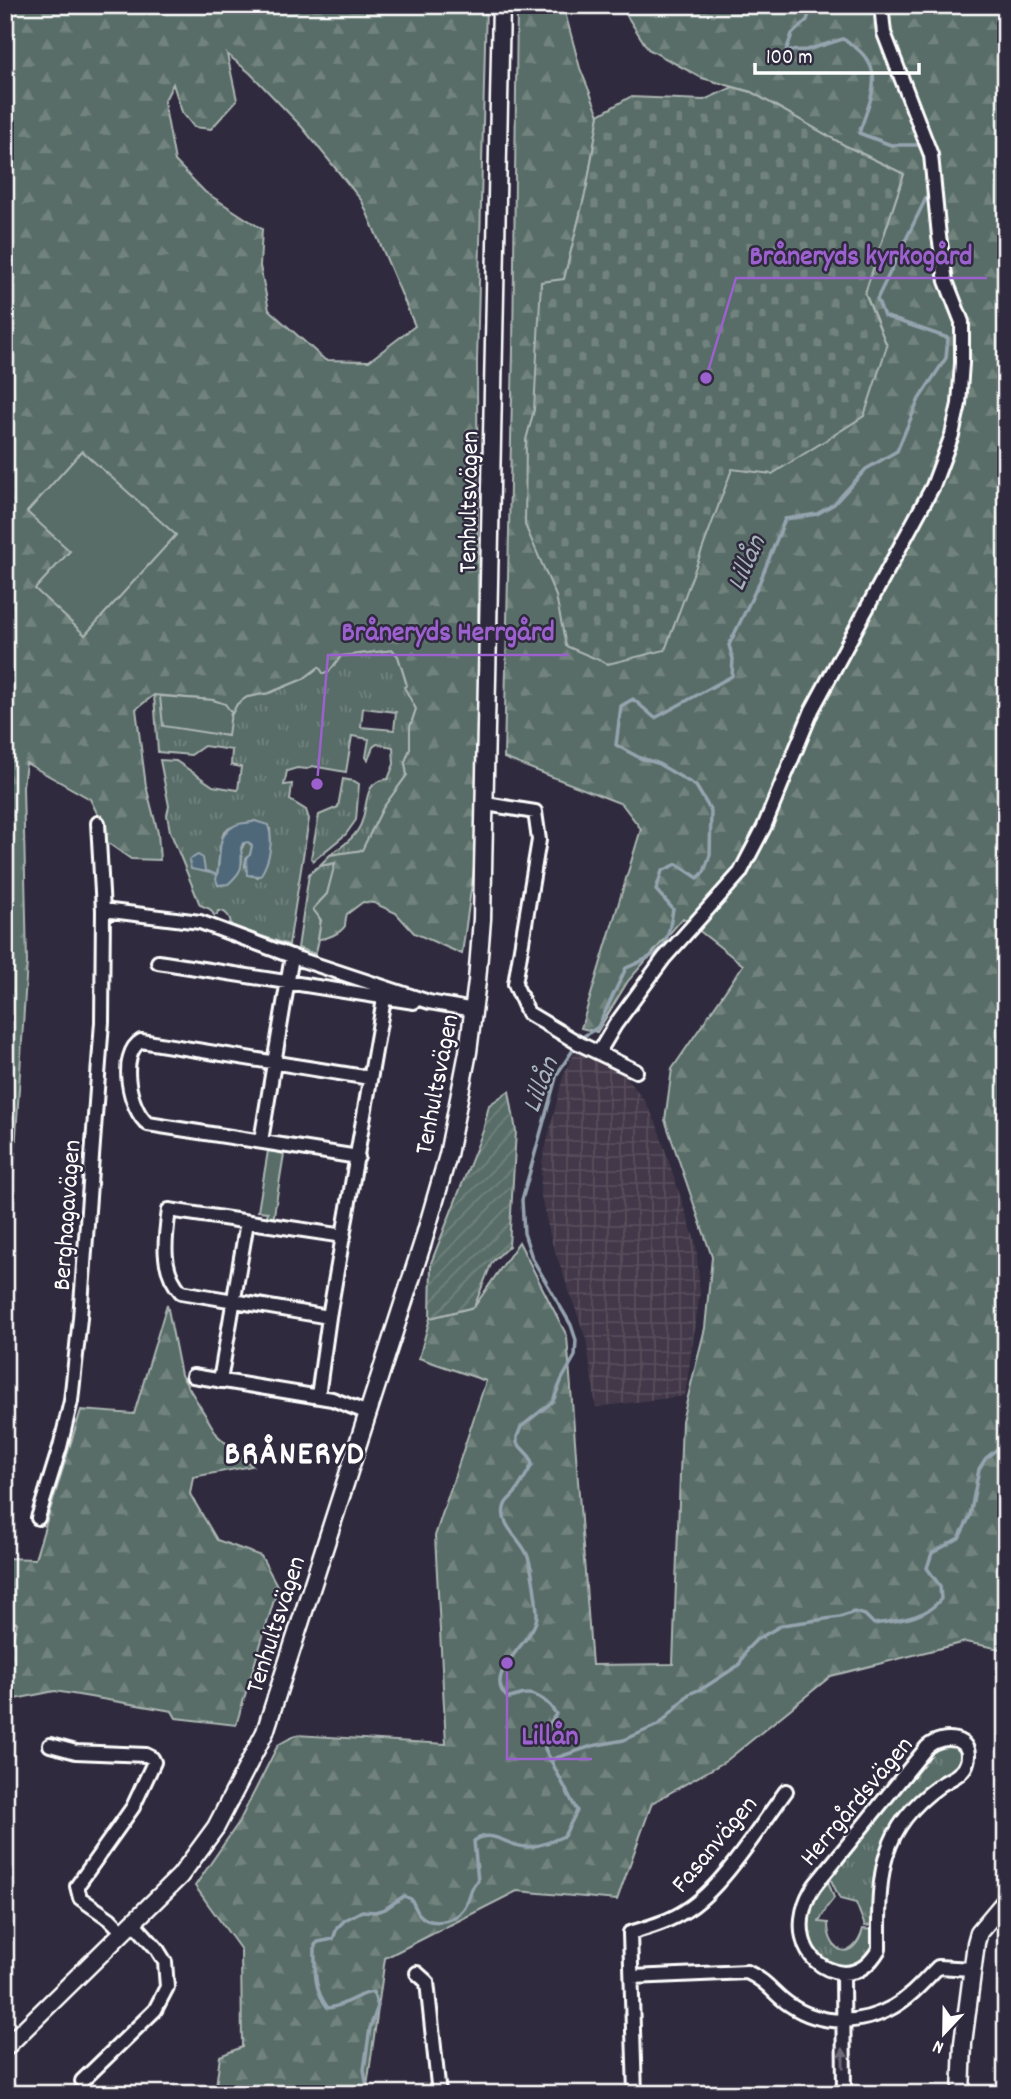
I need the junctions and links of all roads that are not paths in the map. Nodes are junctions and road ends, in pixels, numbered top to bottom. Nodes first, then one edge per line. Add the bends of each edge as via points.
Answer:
1 (501, 5) edge
2 (881, 5) edge
3 (486, 804) junction
4 (98, 823) dead end
5 (103, 910) junction
6 (292, 956) junction
7 (158, 962) dead end
8 (287, 983) junction
9 (384, 999) junction
10 (429, 1002) junction
11 (474, 1010) junction
12 (599, 1052) junction
13 (275, 1061) junction
14 (636, 1071) dead end
15 (370, 1079) junction
16 (261, 1141) junction
17 (358, 1157) junction
18 (247, 1222) junction
19 (344, 1236) junction
20 (233, 1301) junction
21 (329, 1317) junction
22 (192, 1376) dead end
23 (220, 1381) junction
24 (318, 1396) junction
25 (368, 1413) junction
26 (38, 1518) dead end
27 (50, 1745) dead end
28 (786, 1791) dead end
29 (1006, 1900) edge
30 (128, 1927) junction
31 (972, 1969) junction
32 (417, 1973) dead end
33 (843, 1973) junction
34 (632, 1977) junction
35 (842, 2022) junction
36 (5, 2048) edge
37 (82, 2081) dead end
38 (439, 2094) edge
39 (635, 2094) edge
40 (844, 2094) edge
41 (961, 2094) edge

1 - 3 street, Tenhultsvägen
2 - 12 street via 884,33 931,155 946,281 962,322 962,363 952,435 933,486 811,710 764,827 740,873 664,958
3 - 11 street, Tenhultsvägen
3 - 12 street via 535,812 539,840 515,985 528,1013
4 - 5 street, Berghagavägen
5 - 6 street via 200,922
5 - 26 street, Berghagavägen via 102,1022 74,1373 60,1447
6 - 8 street
6 - 10 street
7 - 8 street
8 - 9 street
8 - 13 street
9 - 10 street
9 - 15 street
10 - 11 street
11 - 25 street, Tenhultsvägen via 447,1155
12 - 14 street
13 - 15 street
13 - 16 street
13 - 16 street via 141,1041 132,1051 131,1097 145,1123
15 - 17 street
16 - 17 street
17 - 19 street
18 - 19 street
18 - 20 street
18 - 20 street via 169,1210 165,1257 179,1290
19 - 21 street
20 - 21 street
20 - 23 street
21 - 24 street
22 - 23 street
23 - 24 street
24 - 25 street
25 - 30 street, Tenhultsvägen via 265,1732 204,1844 180,1876
27 - 30 street via 76,1752 146,1755 154,1762 133,1807 77,1886 80,1898
28 - 34 street, Fasanvägen via 698,1902 659,1924 630,1933
29 - 31 street via 979,1932
30 - 36 street, Tenhultsvägen
30 - 37 street via 165,1962 167,1987 155,2010
31 - 35 street via 938,1967 894,2007
31 - 41 street
32 - 38 street via 427,1982
33 - 33 street, Herrgårdsvägen via 816,1962 804,1942 802,1912 809,1892 927,1747 943,1738 959,1742 966,1747 967,1766 912,1809 884,1857 879,1949 865,1967
33 - 35 street
34 - 35 street via 747,1972 790,2006 820,2019
34 - 39 street
40 -> 35 street

